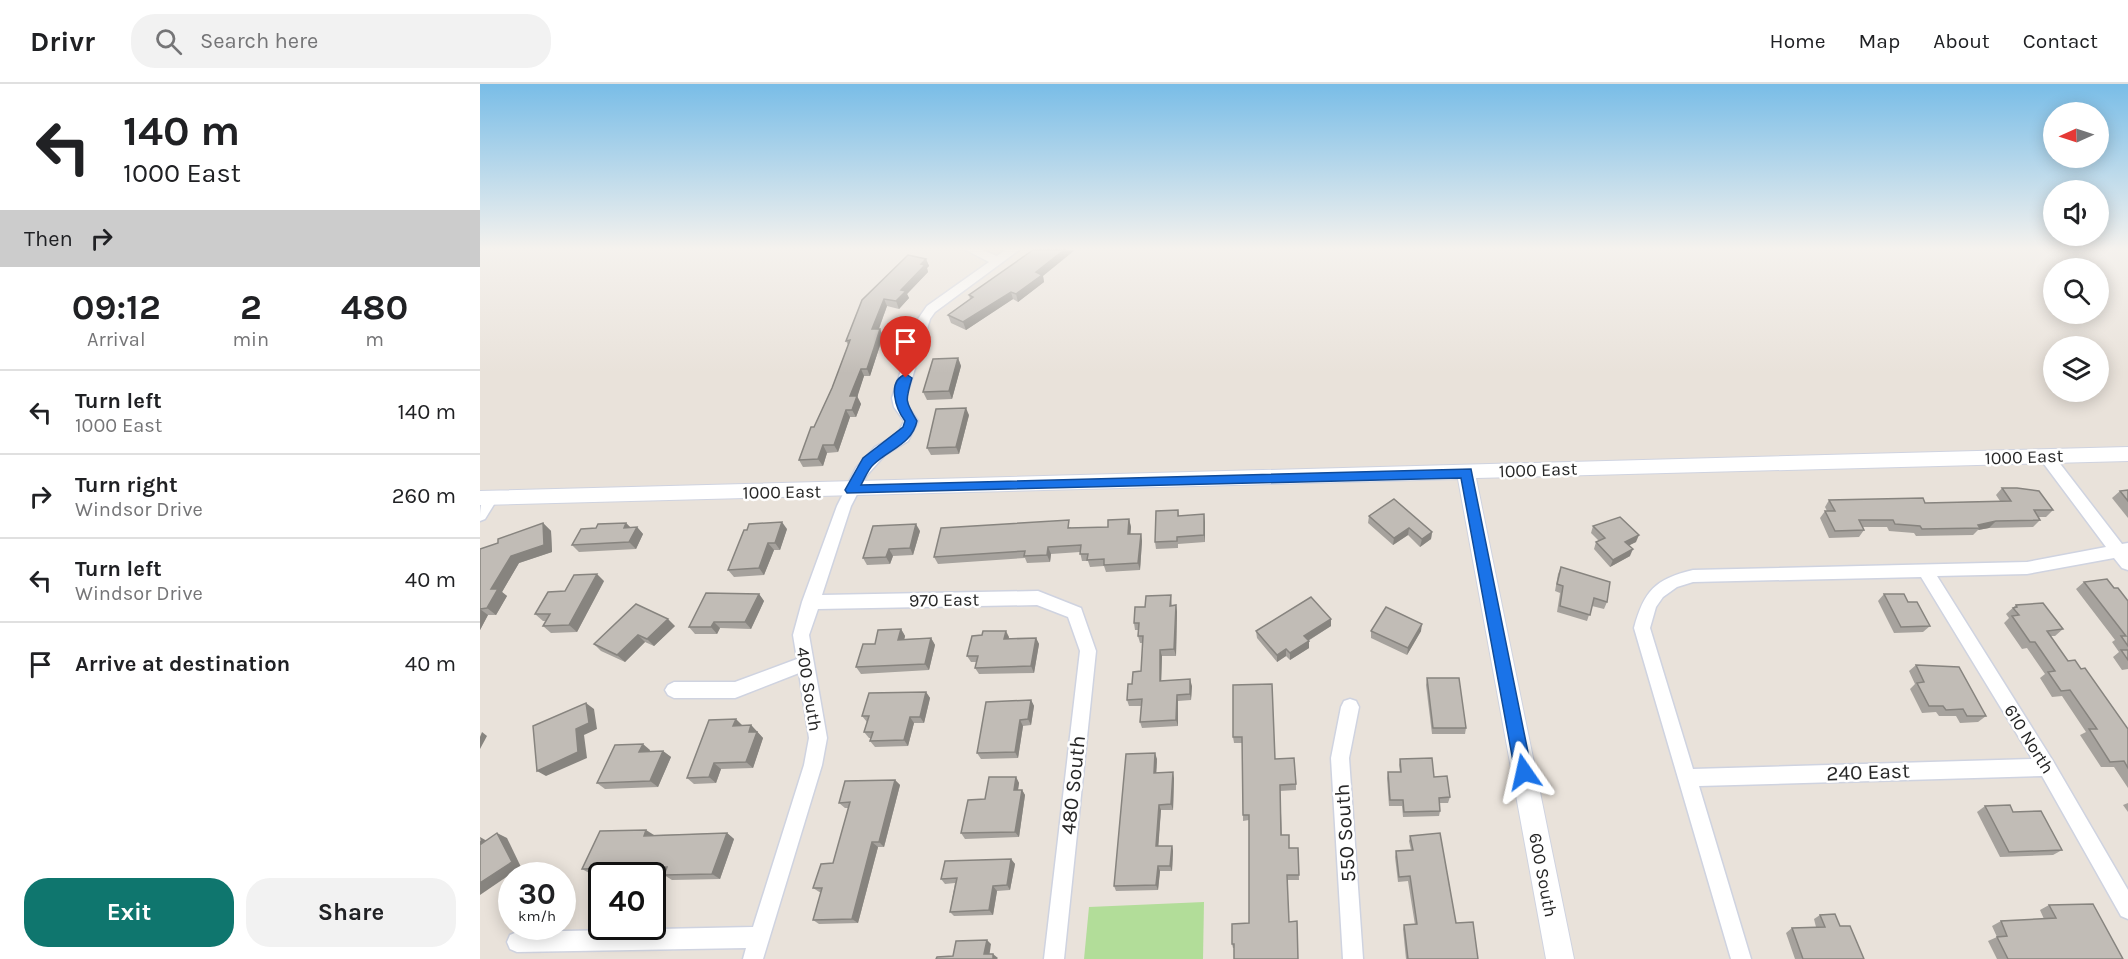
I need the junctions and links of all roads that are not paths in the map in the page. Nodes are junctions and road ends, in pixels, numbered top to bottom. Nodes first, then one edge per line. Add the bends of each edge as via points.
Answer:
1 (956, 291) edge
2 (2128, 454) edge
3 (2046, 456) junction
4 (1466, 472) junction
5 (852, 490) junction
6 (485, 498) edge
7 (480, 515) edge
8 (2123, 550) edge
9 (2128, 564) edge
10 (1926, 572) junction
11 (810, 602) junction
12 (1075, 614) joint
13 (803, 664) junction
14 (674, 690) dead end
15 (1350, 707) dead end
16 (2047, 767) junction
17 (1688, 778) junction
18 (2128, 909) edge
19 (759, 937) junction
20 (517, 942) dead end
21 (753, 959) edge
22 (1054, 959) edge
23 (1353, 959) edge
24 (1560, 959) edge
25 (1741, 959) edge

1 - 5 street, 400 South via 924,319 900,398 911,421 909,428 903,437 868,462
2 - 3 street, 1000 East
3 - 4 street, 1000 East
3 - 8 street
4 - 5 street, 1000 East
4 - 24 street, 600 South
5 - 6 street, 1000 East
5 - 11 street, 400 South
6 - 7 street
8 - 9 street
8 - 10 street via 2026,568
10 - 16 street, 610 North
10 - 17 street via 1693,576 1674,580 1659,589 1648,604 1642,628
11 - 12 street, 970 East via 1038,598
11 - 13 street, 400 South via 801,635
12 - 22 street, 480 South via 1088,651
13 - 14 street via 735,690
13 - 19 street, 400 South via 818,738
15 - 23 street, 550 South via 1340,758
16 - 17 street, 240 East
16 - 18 street, 610 North
17 - 25 street
19 - 20 street
19 - 21 street, 400 South

